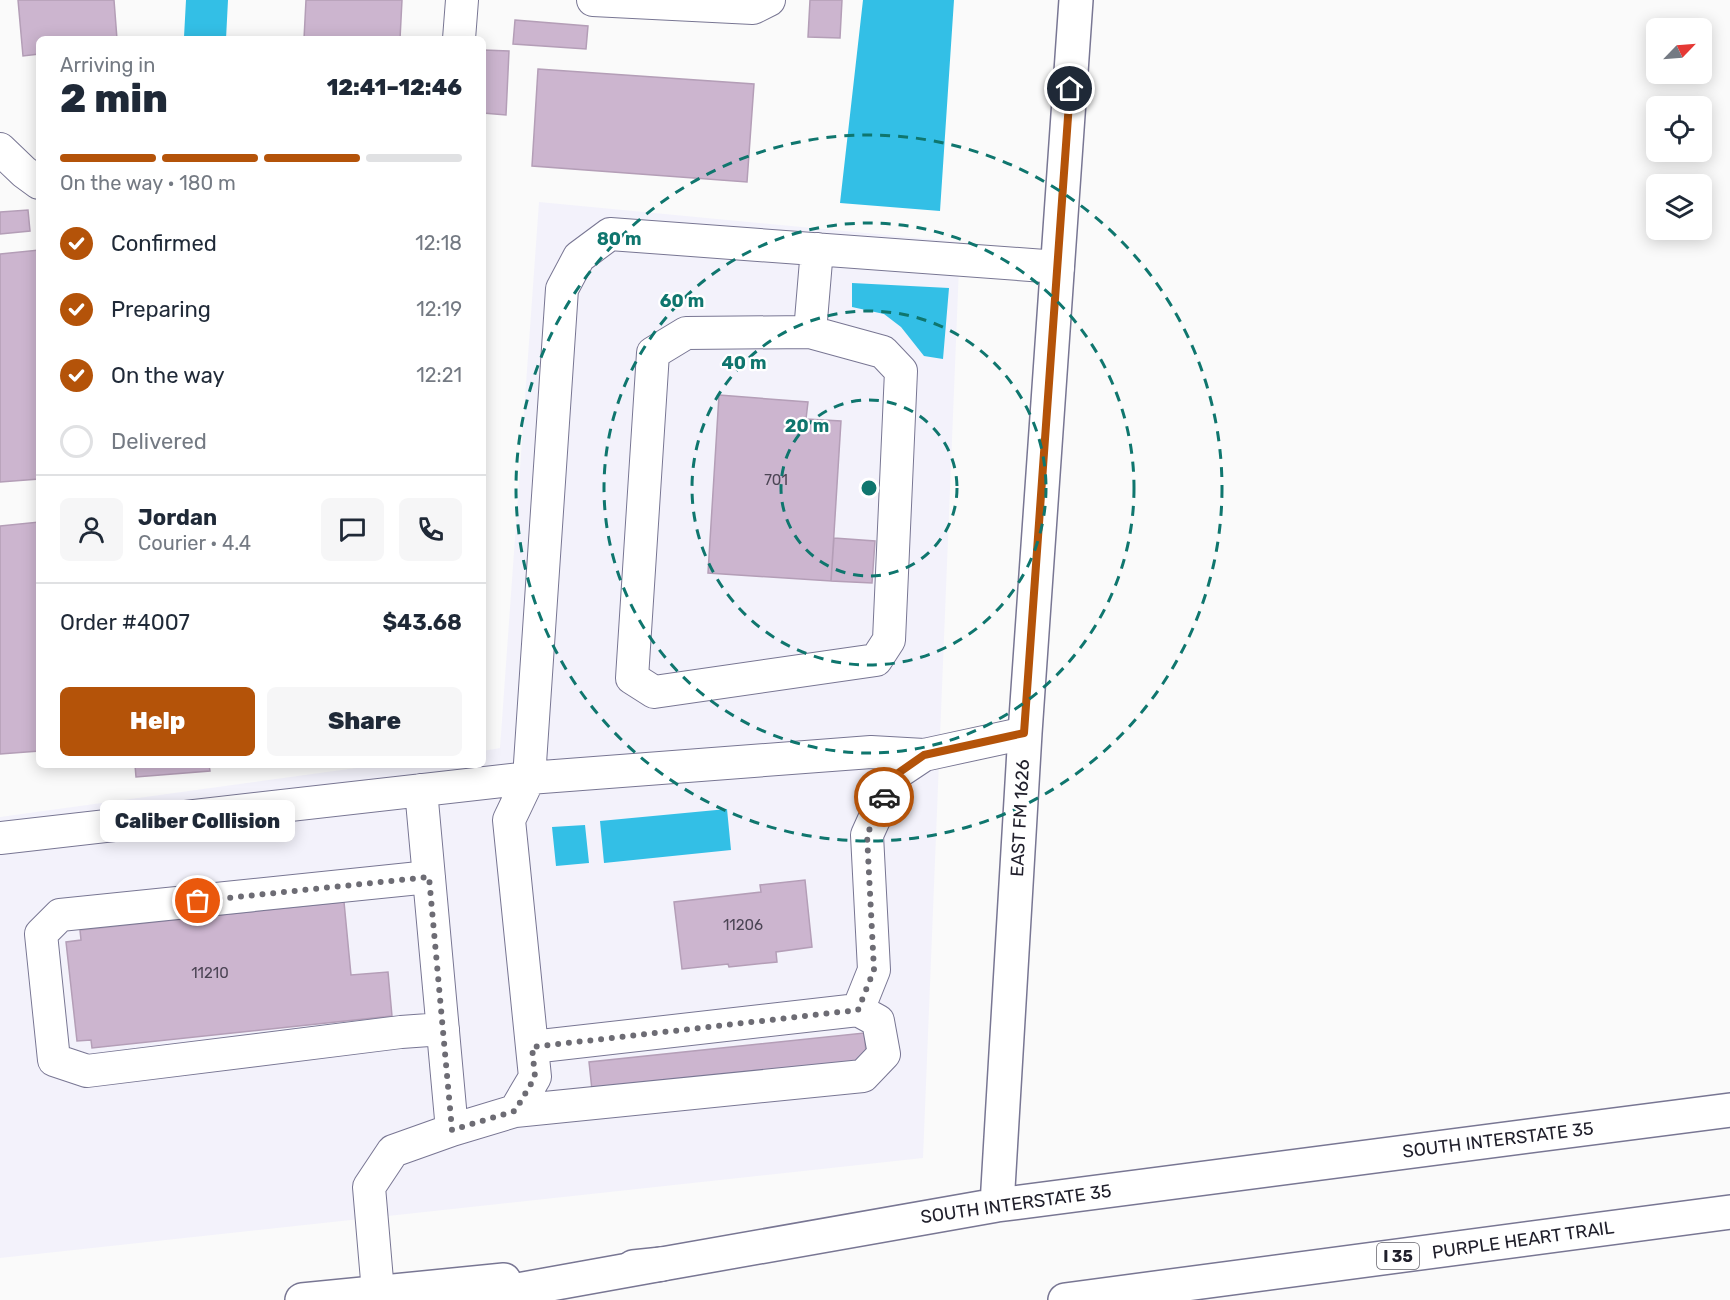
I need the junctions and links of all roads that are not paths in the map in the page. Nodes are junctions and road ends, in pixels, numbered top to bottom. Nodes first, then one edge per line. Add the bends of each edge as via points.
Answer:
1 (462, 0) edge
2 (593, 0) edge
3 (769, 0) edge
4 (1076, 0) edge
5 (459, 36) edge
6 (0, 149) edge
7 (36, 181) edge
8 (816, 249) junction
9 (1058, 267) junction
10 (810, 332) junction
11 (1024, 733) junction
12 (924, 755) junction
13 (529, 778) junction
14 (421, 790) junction
15 (0, 838) edge
16 (429, 877) junction
17 (858, 1010) junction
18 (443, 1029) junction
19 (532, 1047) junction
20 (1730, 1110) edge
21 (515, 1111) junction
22 (452, 1130) junction
23 (997, 1205) junction
24 (1730, 1212) edge
25 (662, 1264) junction
26 (378, 1292) junction
27 (303, 1300) edge
28 (462, 1300) edge
29 (1065, 1300) edge

1 - 5 lane
2 - 3 lane via 753,8
4 - 9 main road, EAST FM 1626
6 - 7 lane
8 - 9 lane
8 - 10 lane
8 - 13 lane via 610,234 579,257 562,289
9 - 11 main road, EAST FM 1626
10 - 10 lane via 686,333 653,353 632,678 654,692 876,660 889,640 901,371 883,352
11 - 12 lane
11 - 23 main road, EAST FM 1626
12 - 13 lane via 871,752
12 - 17 lane via 894,776 867,835 874,970
13 - 14 lane
13 - 19 lane via 509,820
14 - 15 lane
14 - 16 lane
16 - 18 lane
16 - 18 lane via 60,915 41,934 54,1060 87,1071
17 - 19 lane
17 - 21 lane via 878,1022 884,1053 863,1076
18 - 22 lane
19 - 21 lane via 535,1077
20 - 23 main road, SOUTH INTERSTATE 35
21 - 22 lane
22 - 26 lane via 393,1151 369,1187
23 - 25 main road, SOUTH INTERSTATE 35
24 - 29 main road, PURPLE HEART TRAIL / I 35
25 - 26 main road, SOUTH INTERSTATE 35
25 - 28 main road
26 - 27 main road, SOUTH INTERSTATE 35

